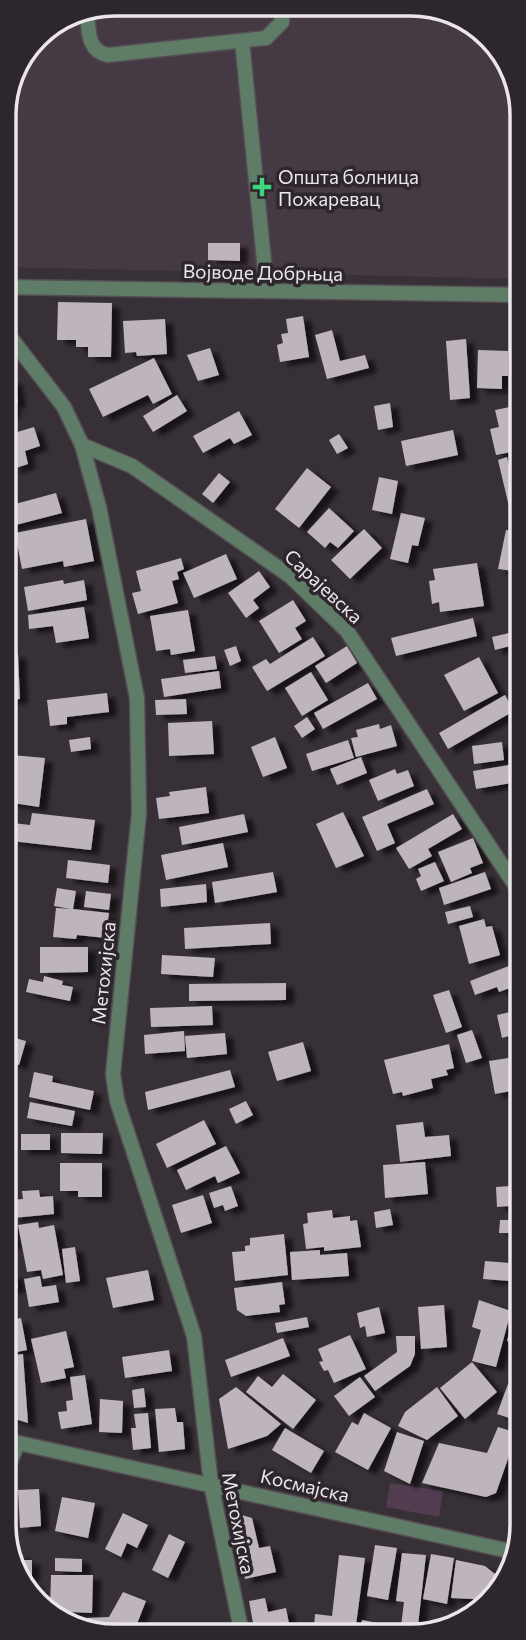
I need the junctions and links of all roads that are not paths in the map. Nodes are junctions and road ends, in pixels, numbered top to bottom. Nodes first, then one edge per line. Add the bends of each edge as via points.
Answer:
1 (282, 16) edge
2 (88, 20) edge
3 (242, 41) junction
4 (16, 287) edge
5 (267, 291) junction
6 (510, 295) edge
7 (16, 345) edge
8 (82, 444) junction
9 (510, 876) edge
10 (16, 1443) edge
11 (211, 1483) junction
12 (507, 1550) edge
13 (240, 1624) edge

1 - 3 street via 273,35
2 - 3 street via 90,42 102,54
3 - 5 street
4 - 5 street, Војводе Добрњца
5 - 6 street, Војводе Добрњца
7 - 8 street, Метохијска via 64,407
8 - 9 street, Сарајевска via 132,466 290,576 347,631
8 - 11 street, Метохијска via 137,698 139,813 113,1074 117,1101 194,1336
10 - 11 street, Космајска
11 - 12 street, Космајска
11 - 13 street, Метохијска

